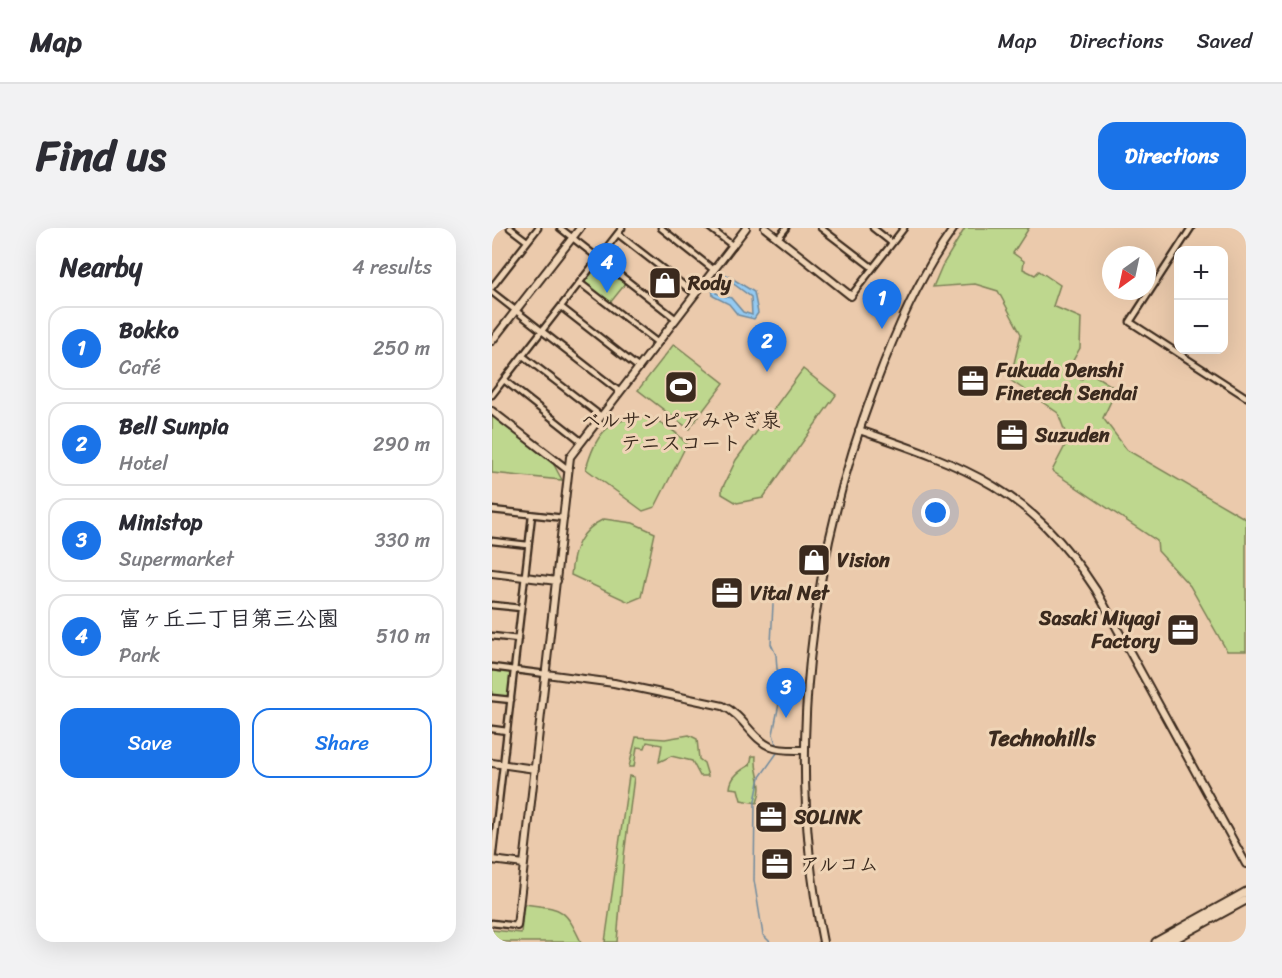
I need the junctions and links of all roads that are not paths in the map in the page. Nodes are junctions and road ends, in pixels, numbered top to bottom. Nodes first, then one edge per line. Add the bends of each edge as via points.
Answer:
1 (510, 228) edge
2 (537, 228) edge
3 (561, 228) edge
4 (580, 228) edge
5 (622, 228) edge
6 (661, 228) edge
7 (710, 228) edge
8 (746, 228) edge
9 (765, 228) edge
10 (786, 228) edge
11 (821, 228) edge
12 (873, 228) edge
13 (904, 228) edge
14 (954, 228) edge
15 (1191, 228) edge
16 (618, 234) junction
17 (573, 237) junction
18 (778, 238) junction
19 (527, 241) junction
20 (892, 243) junction
21 (733, 246) junction
22 (599, 258) junction
23 (873, 268) junction
24 (714, 270) junction
25 (580, 282) junction
26 (492, 287) edge
27 (492, 292) edge
28 (695, 294) junction
29 (851, 296) joint
30 (561, 307) junction
31 (516, 310) junction
32 (676, 319) junction
33 (542, 331) junction
34 (492, 341) edge
35 (658, 343) junction
36 (523, 356) junction
37 (639, 368) junction
38 (504, 380) junction
39 (620, 392) junction
40 (492, 395) edge
41 (1246, 397) edge
42 (492, 411) edge
43 (601, 416) junction
44 (859, 430) junction
45 (581, 441) junction
46 (568, 470) junction
47 (492, 510) edge
48 (532, 515) junction
49 (564, 518) junction
50 (492, 541) edge
51 (528, 545) junction
52 (492, 573) edge
53 (525, 577) junction
54 (557, 581) junction
55 (492, 605) edge
56 (521, 608) junction
57 (492, 636) edge
58 (518, 639) junction
59 (492, 667) edge
60 (514, 669) junction
61 (546, 674) junction
62 (492, 698) edge
63 (511, 700) junction
64 (492, 729) edge
65 (507, 731) junction
66 (805, 750) junction
67 (492, 763) edge
68 (503, 764) junction
69 (535, 769) junction
70 (492, 797) edge
71 (500, 798) junction
72 (494, 828) edge
73 (492, 860) edge
74 (524, 864) junction
75 (1246, 864) edge
76 (1246, 892) edge
77 (1246, 900) edge
78 (492, 923) edge
79 (517, 926) joint
80 (823, 942) edge
81 (1156, 942) edge
82 (1169, 942) edge

1 - 19 street
2 - 19 street
3 - 17 street
4 - 17 street
5 - 16 street
6 - 24 street
7 - 21 street
8 - 21 street
9 - 18 street
10 - 18 street
11 - 23 street
12 - 20 street
13 - 20 street
14 - 44 street via 908,307
15 - 41 street via 1130,322
16 - 22 street
16 - 28 street
17 - 22 street
17 - 31 street
18 - 29 street
19 - 26 street
20 - 23 street
21 - 24 street
22 - 25 street
22 - 32 street
23 - 29 street
24 - 28 street
25 - 30 street
25 - 35 street
27 - 31 street
28 - 32 street
30 - 33 street
30 - 37 street
31 - 33 street
31 - 34 street
32 - 35 street
33 - 36 street
33 - 39 street
35 - 37 street
36 - 38 street
36 - 43 street
37 - 39 street
38 - 40 street
38 - 45 street
39 - 43 street
42 - 46 street
43 - 45 street
44 - 66 street via 831,528 818,593
44 - 75 street via 946,461 986,480 1053,533 1096,590
45 - 46 street via 570,457
46 - 49 street
47 - 48 street
48 - 49 street
48 - 51 street
49 - 54 street
50 - 51 street
51 - 53 street
52 - 53 street
53 - 54 street
53 - 56 street
54 - 61 street
55 - 56 street
56 - 58 street
57 - 58 street
58 - 60 street
59 - 60 street
60 - 61 street
60 - 63 street
61 - 66 street via 624,685 723,706 739,714 772,747
61 - 69 street
62 - 63 street
63 - 65 street
64 - 65 street
65 - 68 street
66 - 80 street via 812,876
67 - 68 street
68 - 69 street
68 - 71 street
69 - 74 street
70 - 71 street
71 - 72 street
72 - 73 street
73 - 74 street
74 - 79 street
76 - 81 main road
77 - 82 main road
78 - 79 street

